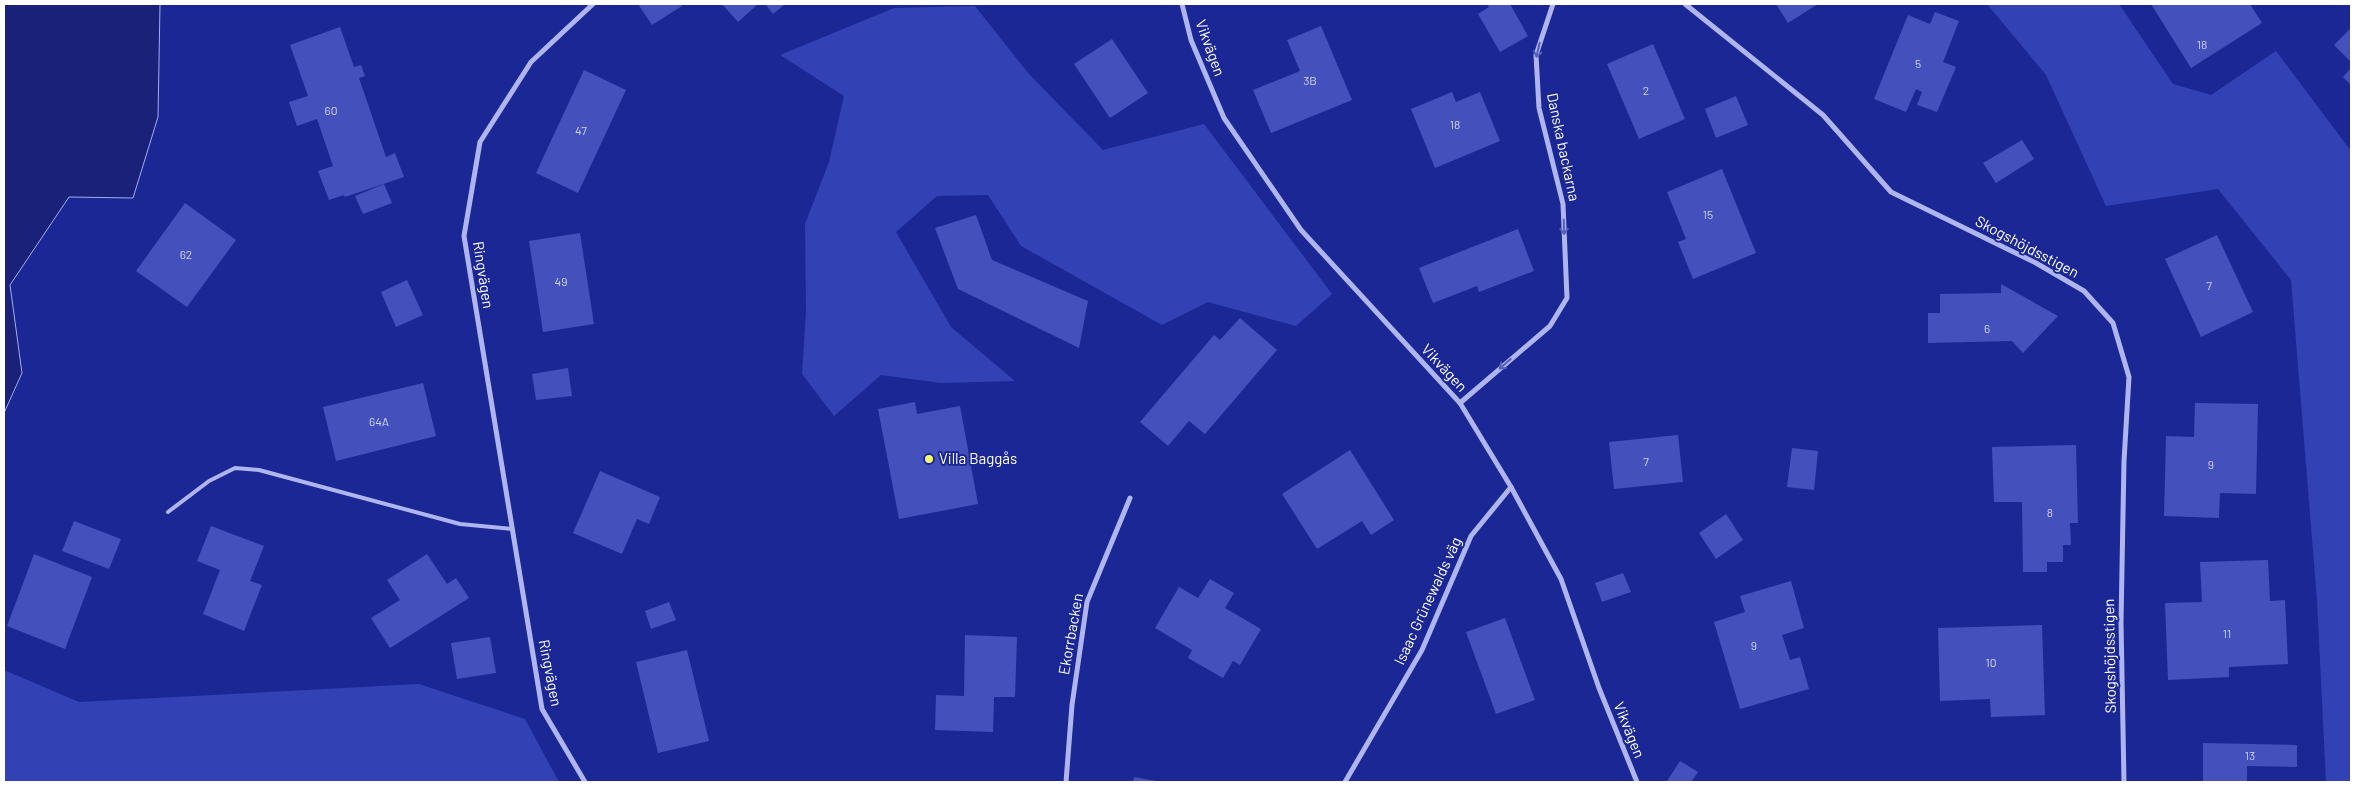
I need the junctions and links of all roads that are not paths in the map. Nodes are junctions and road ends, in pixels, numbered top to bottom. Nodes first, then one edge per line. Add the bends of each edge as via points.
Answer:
1 (593, 4) edge
2 (1182, 4) edge
3 (1553, 4) edge
4 (1685, 4) edge
5 (1460, 403) junction
6 (1511, 487) junction
7 (1130, 498) dead end
8 (168, 512) dead end
9 (512, 529) junction
10 (585, 782) edge
11 (1066, 782) edge
12 (1345, 782) edge
13 (1637, 782) edge
14 (2124, 782) edge

1 - 9 street, Ringvägen via 532,62 480,142 464,236
2 - 5 street, Vikvägen via 1192,40 1224,118 1301,230
3 -> 5 street, Danska backarna via 1536,54 1539,108 1563,204 1567,298 1550,326
4 - 14 street, Skogshöjdsstigen via 1823,115 1891,192 2036,263 2084,291 2113,324 2129,377 2121,622
5 - 6 street, Vikvägen
6 - 12 street, Isaac Grünewalds väg via 1471,536 1422,650
6 - 13 street, Vikvägen via 1561,579 1599,688
7 - 11 street, Ekorrbacken via 1087,602 1072,705
8 - 9 lane via 209,481 235,468 259,470 460,524
9 - 10 street, Ringvägen via 542,709

